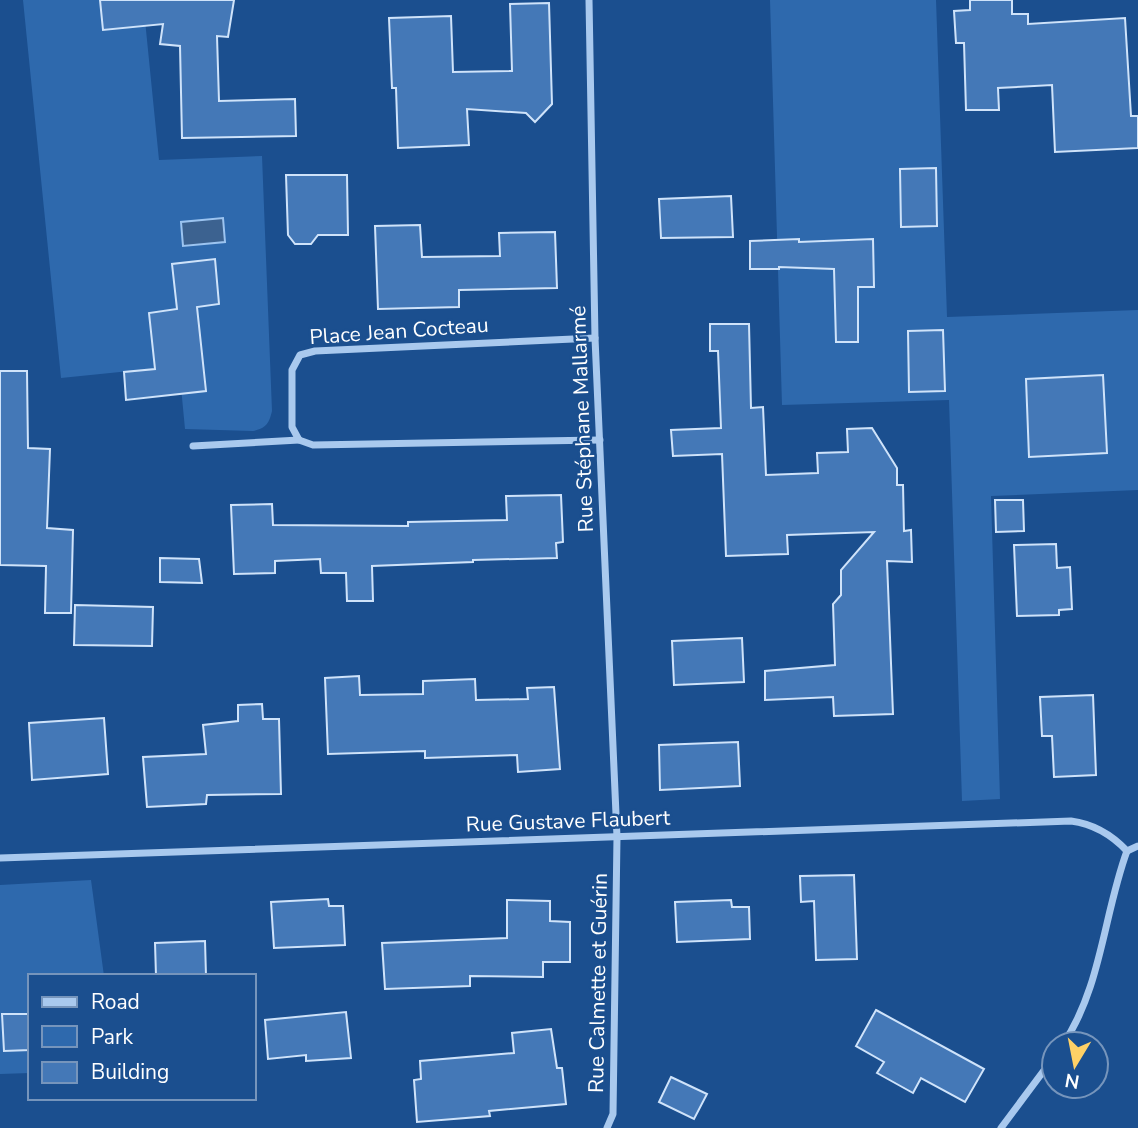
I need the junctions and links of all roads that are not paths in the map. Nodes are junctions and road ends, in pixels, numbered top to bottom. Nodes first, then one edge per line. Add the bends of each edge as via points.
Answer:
1 (589, 0) edge
2 (595, 338) junction
3 (299, 440) junction
4 (600, 440) junction
5 (193, 446) dead end
6 (617, 837) junction
7 (1138, 846) edge
8 (1127, 851) junction
9 (0, 858) edge
10 (1073, 1030) edge
11 (1040, 1076) edge
12 (607, 1128) edge
13 (1001, 1128) edge

1 - 2 street, Rue Stéphane Mallarmé
2 - 3 street, Place Jean Cocteau via 300,355 292,370 292,427
2 - 4 street, Rue Stéphane Mallarmé
3 - 4 street via 313,444
3 - 5 street
4 - 6 street, Rue Stéphane Mallarmé
6 - 8 street, Rue Gustave Flaubert via 1071,821 1101,830
6 - 9 street, Rue Gustave Flaubert
6 - 12 street, Rue Calmette et Guérin via 613,1114
7 - 8 street
8 - 10 street via 1087,995
11 - 13 street

